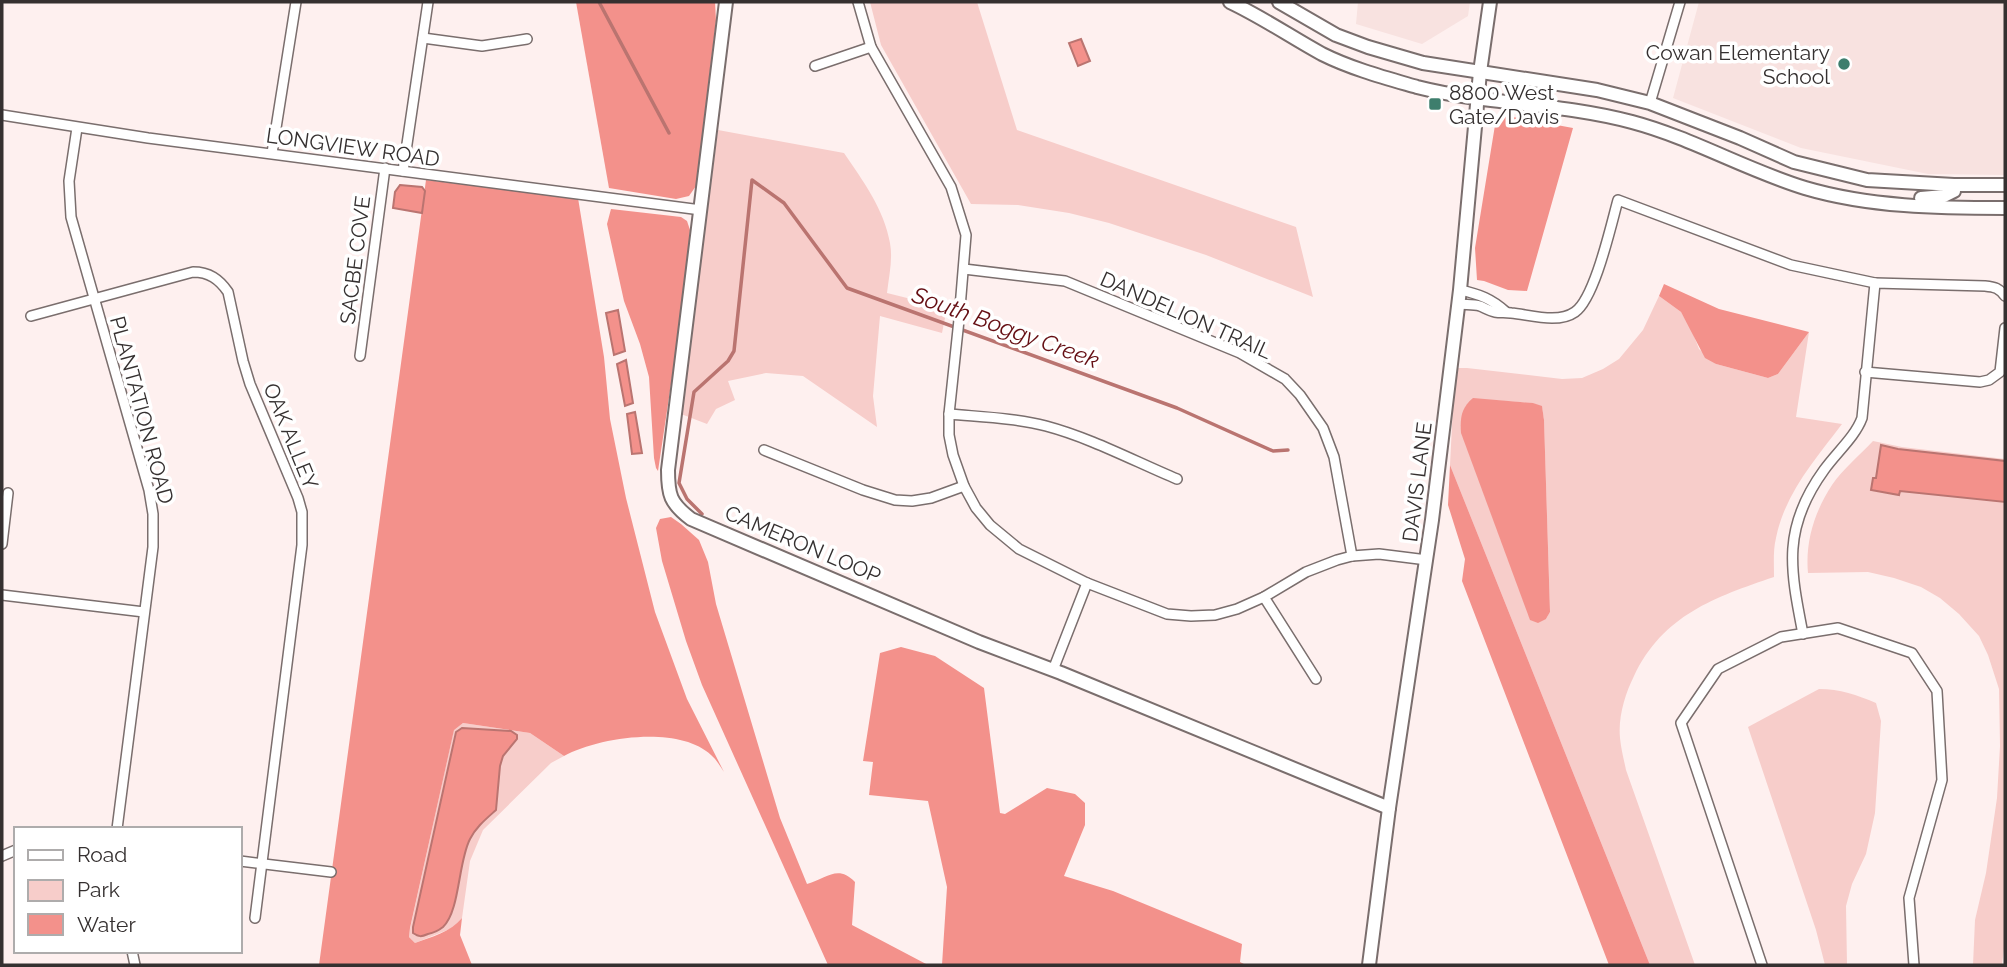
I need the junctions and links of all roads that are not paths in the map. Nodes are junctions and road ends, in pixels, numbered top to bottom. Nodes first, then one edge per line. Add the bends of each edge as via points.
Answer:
1 (296, 2) edge
2 (428, 2) edge
3 (726, 2) edge
4 (858, 2) edge
5 (1230, 2) edge
6 (1279, 2) edge
7 (1490, 2) edge
8 (1680, 2) edge
9 (423, 38) junction
10 (527, 39) dead end
11 (871, 47) junction
12 (815, 65) dead end
13 (1480, 72) junction
14 (1478, 97) junction
15 (1650, 103) junction
16 (2, 115) edge
17 (77, 128) junction
18 (1740, 138) junction
19 (272, 153) junction
20 (1750, 166) junction
21 (385, 168) junction
22 (403, 171) junction
23 (1954, 185) junction
24 (2005, 185) edge
25 (1862, 199) junction
26 (2005, 208) edge
27 (701, 210) junction
28 (964, 270) junction
29 (1875, 283) junction
30 (1460, 290) junction
31 (2005, 296) edge
32 (94, 298) junction
33 (1458, 304) junction
34 (1506, 312) junction
35 (31, 316) dead end
36 (2005, 328) edge
37 (360, 356) dead end
38 (1865, 372) junction
39 (949, 414) junction
40 (764, 450) dead end
41 (1177, 480) dead end
42 (964, 486) junction
43 (8, 493) dead end
44 (2, 544) edge
45 (1352, 556) junction
46 (1427, 560) junction
47 (1087, 583) junction
48 (2, 595) edge
49 (1264, 597) junction
50 (144, 612) junction
51 (1802, 634) junction
52 (1053, 670) junction
53 (1316, 679) dead end
54 (1389, 808) junction
55 (117, 827) edge
56 (242, 861) edge
57 (262, 864) junction
58 (331, 872) dead end
59 (255, 918) dead end
60 (1369, 965) edge
61 (1762, 965) edge
62 (1914, 965) edge

1 - 19 street
2 - 9 street
3 - 27 street, CAMERON LOOP
4 - 11 street
5 - 14 street via 1324,54 1374,74 1420,88
6 - 13 street via 1336,35 1368,47 1423,63
7 - 13 street, DAVIS LANE
8 - 15 street
9 - 10 street via 482,46
9 - 22 street
11 - 12 street
11 - 28 street via 951,187 965,235
13 - 14 street, DAVIS LANE
13 - 15 street
14 - 20 street via 1631,121
14 - 30 street, DAVIS LANE
15 - 18 street
16 - 17 street, LONGVIEW ROAD
17 - 19 street, LONGVIEW ROAD
17 - 32 street, PLANTATION ROAD via 69,204
18 - 20 street
18 - 23 street via 1794,162 1867,180
19 - 21 street, LONGVIEW ROAD
20 - 25 street via 1807,188
21 - 22 street, LONGVIEW ROAD
21 - 37 street, SACBE COVE
22 - 27 street, LONGVIEW ROAD
23 - 24 street
23 - 25 street via 1952,193 1944,196
25 - 26 street
27 - 52 street, CAMERON LOOP via 668,470 668,491 677,508 691,519
28 - 39 street
28 - 45 street, DANDELION TRAIL via 1065,281 1240,353 1285,379 1314,413 1330,444
29 - 31 street via 1996,287
29 - 34 street via 1791,265 1618,200 1599,267 1580,308 1567,316 1547,318
29 - 38 street
30 - 33 street, DAVIS LANE
30 - 34 street via 1486,297
32 - 35 street
32 - 50 street, PLANTATION ROAD via 153,514
32 - 57 street, OAK ALLEY via 193,272 209,275 223,285 250,384 298,498 302,545
33 - 34 street
33 - 46 street, DAVIS LANE
36 - 38 street via 2000,372 1989,380
38 - 51 street via 1860,423 1812,488 1795,527 1791,562
39 - 41 street via 1045,426
39 - 42 street via 953,455
40 - 42 street via 895,500 931,498
42 - 47 street via 976,508 1004,538
43 - 44 street
45 - 46 street
45 - 49 street via 1306,572
46 - 54 street, DAVIS LANE
47 - 49 street via 1167,614 1191,616 1215,615
47 - 52 street
48 - 50 street
49 - 53 street
50 - 55 street, PLANTATION ROAD
51 - 61 street via 1781,637 1718,669 1681,723
51 - 62 street via 1838,628 1912,653 1937,691 1942,780 1909,898
52 - 54 street, CAMERON LOOP
54 - 60 street, DAVIS LANE
56 - 57 street
57 - 58 street
57 - 59 street

